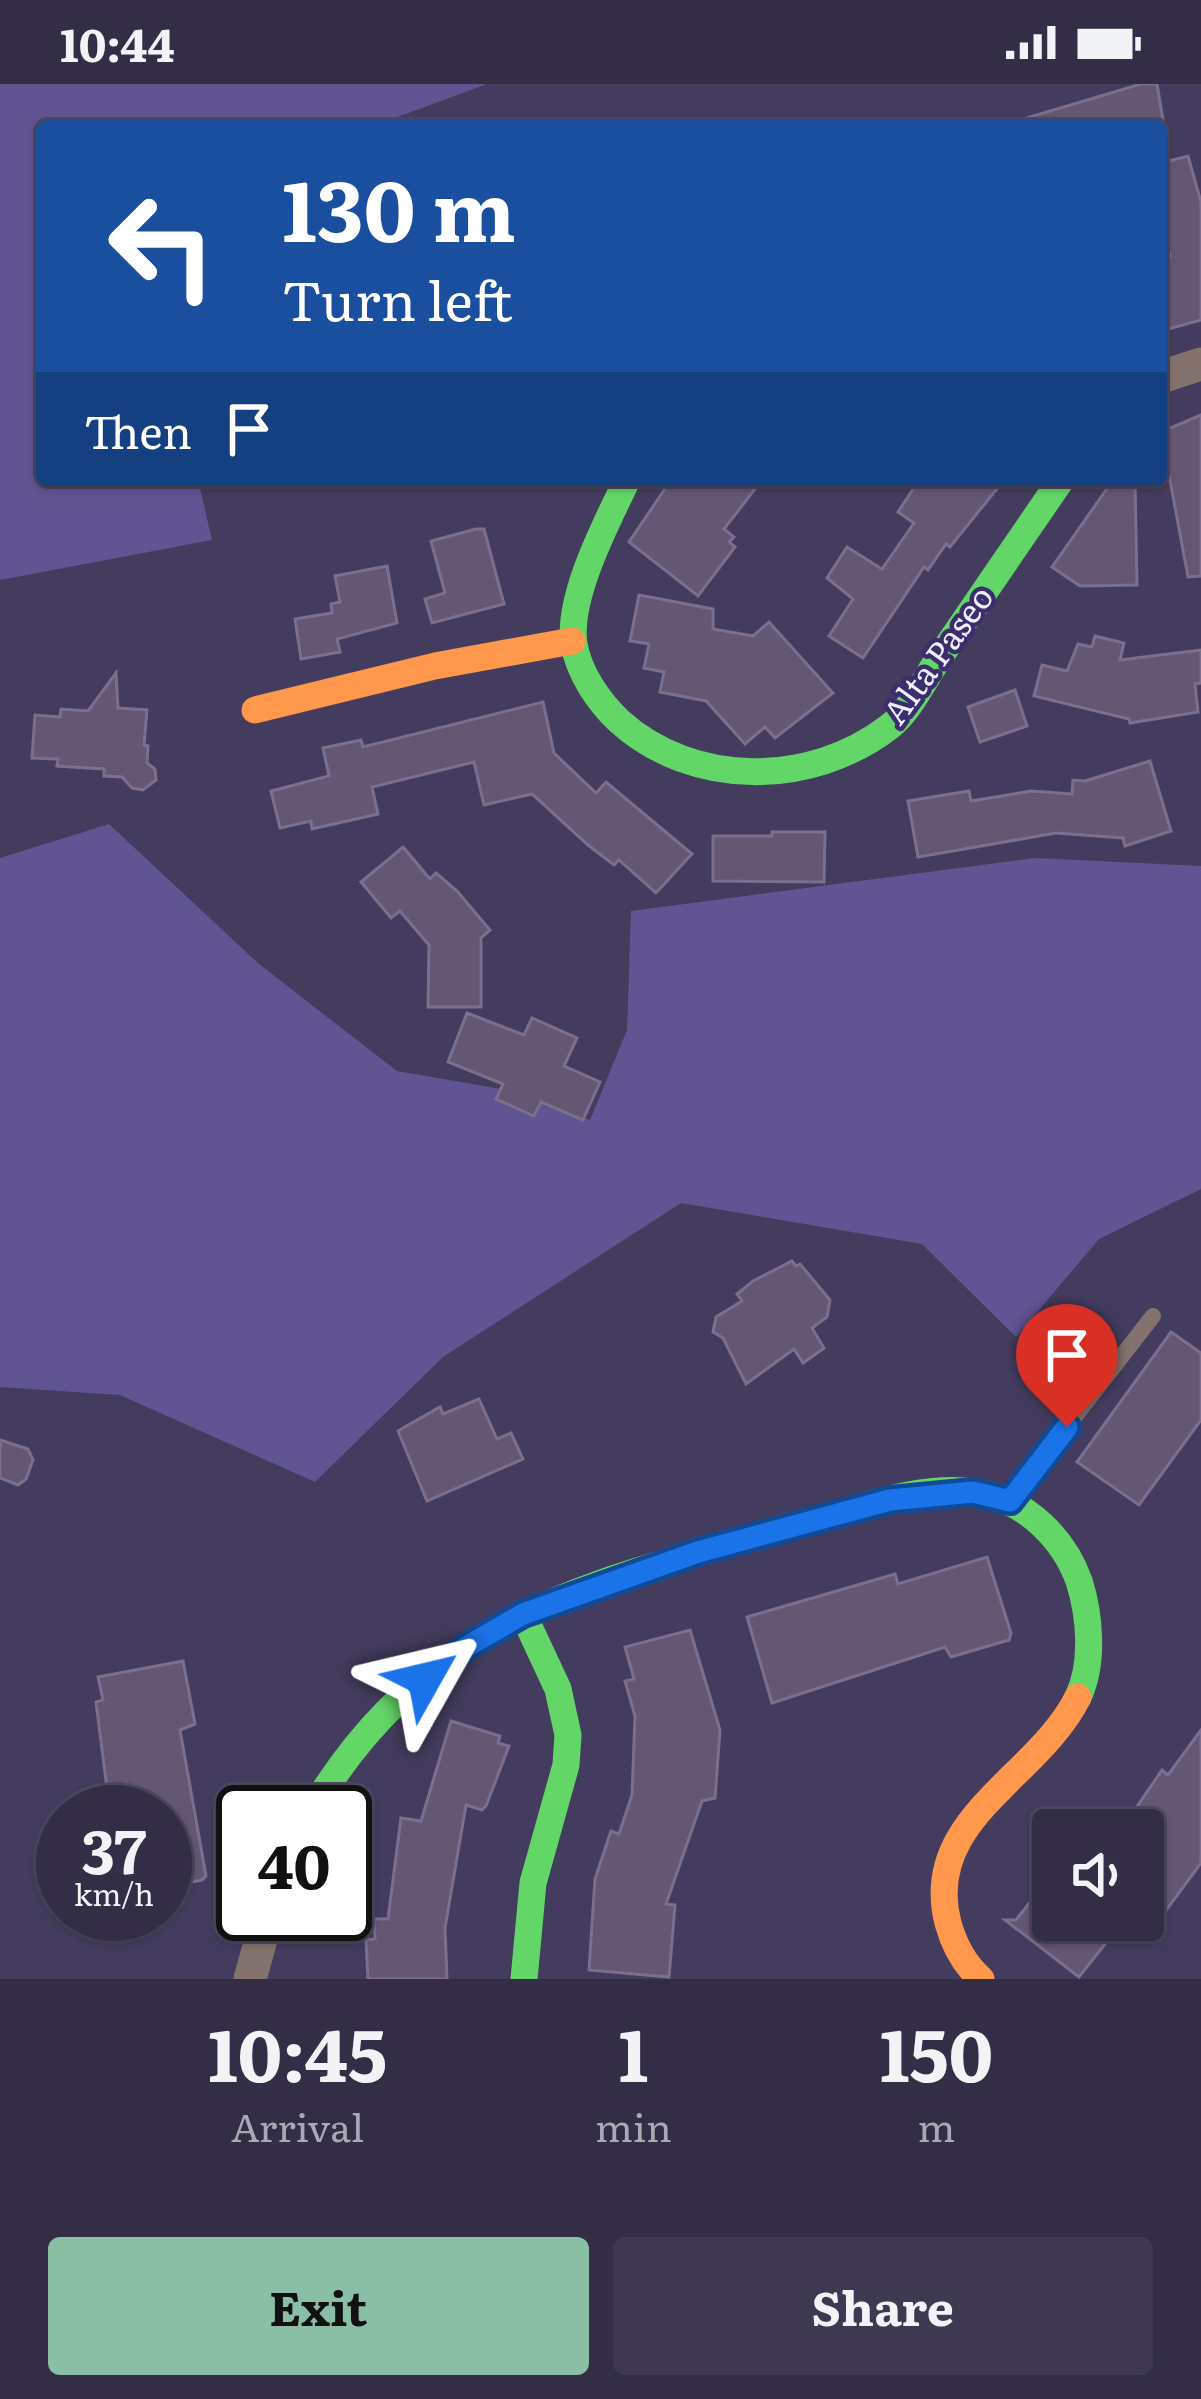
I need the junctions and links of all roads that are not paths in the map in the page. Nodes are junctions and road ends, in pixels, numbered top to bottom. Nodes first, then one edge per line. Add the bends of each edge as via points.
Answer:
1 (1201, 364) edge
2 (1167, 375) edge
3 (624, 486) edge
4 (1057, 486) edge
5 (572, 641) junction
6 (255, 710) dead end
7 (1153, 1316) dead end
8 (1010, 1501) junction
9 (523, 1614) junction
10 (332, 1785) edge
11 (261, 1941) edge
12 (250, 1979) edge
13 (524, 1979) edge
14 (981, 1979) edge

1 - 2 street
3 - 5 street via 592,554
4 - 5 street, Alta Paseo via 894,724 854,752 800,770 728,770 644,741 589,688
5 - 6 street
7 - 8 lane
8 - 9 street via 973,1492 890,1500 698,1552
8 - 14 street via 1076,1566 1088,1642 1082,1689 1053,1736 971,1815 945,1872 940,1910
9 - 10 street via 396,1703
9 - 13 street via 568,1734 529,1908
11 - 12 street

